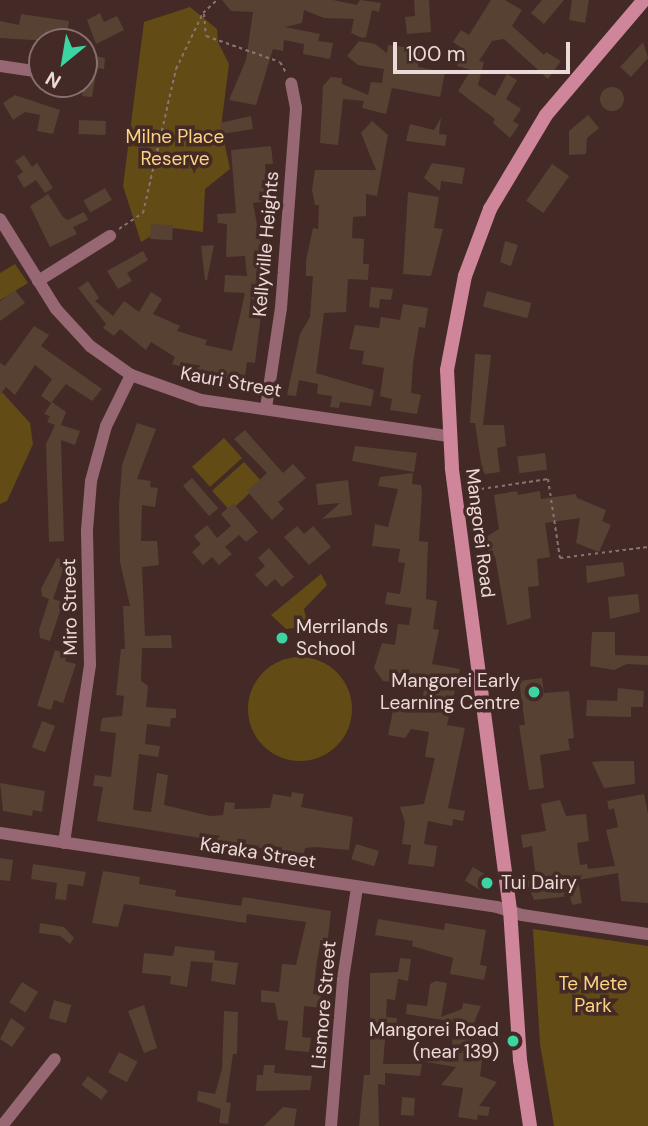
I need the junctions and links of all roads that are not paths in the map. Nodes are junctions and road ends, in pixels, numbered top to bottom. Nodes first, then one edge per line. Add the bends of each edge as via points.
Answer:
1 (644, 0) edge
2 (0, 66) edge
3 (28, 70) edge
4 (291, 83) road end
5 (0, 219) edge
6 (110, 236) road end
7 (38, 281) junction
8 (131, 375) junction
9 (266, 408) junction
10 (448, 436) junction
11 (0, 833) edge
12 (64, 843) junction
13 (357, 888) junction
14 (510, 910) junction
15 (648, 934) edge
16 (54, 1059) dead end
17 (2, 1126) edge
18 (331, 1126) edge
19 (530, 1126) edge

1 - 10 main road, Mangorei Road via 559,97 490,209 465,276 450,343 445,389
2 - 3 street
4 - 9 street, Kellyville Heights via 296,108 281,308
5 - 7 street, Kauri Street
6 - 7 street
7 - 8 street, Kauri Street via 90,346
8 - 9 street, Kauri Street via 191,398
8 - 12 street, Miro Street via 106,426 91,481 87,530 90,665
9 - 10 street, Kauri Street
10 - 14 main road, Mangorei Road
11 - 12 street, Karaka Street
12 - 13 street, Karaka Street
13 - 14 street, Karaka Street
13 - 18 street, Lismore Street via 343,979
14 - 15 street, Karaka Street
14 - 19 main road, Mangorei Road via 520,1059
16 - 17 street

